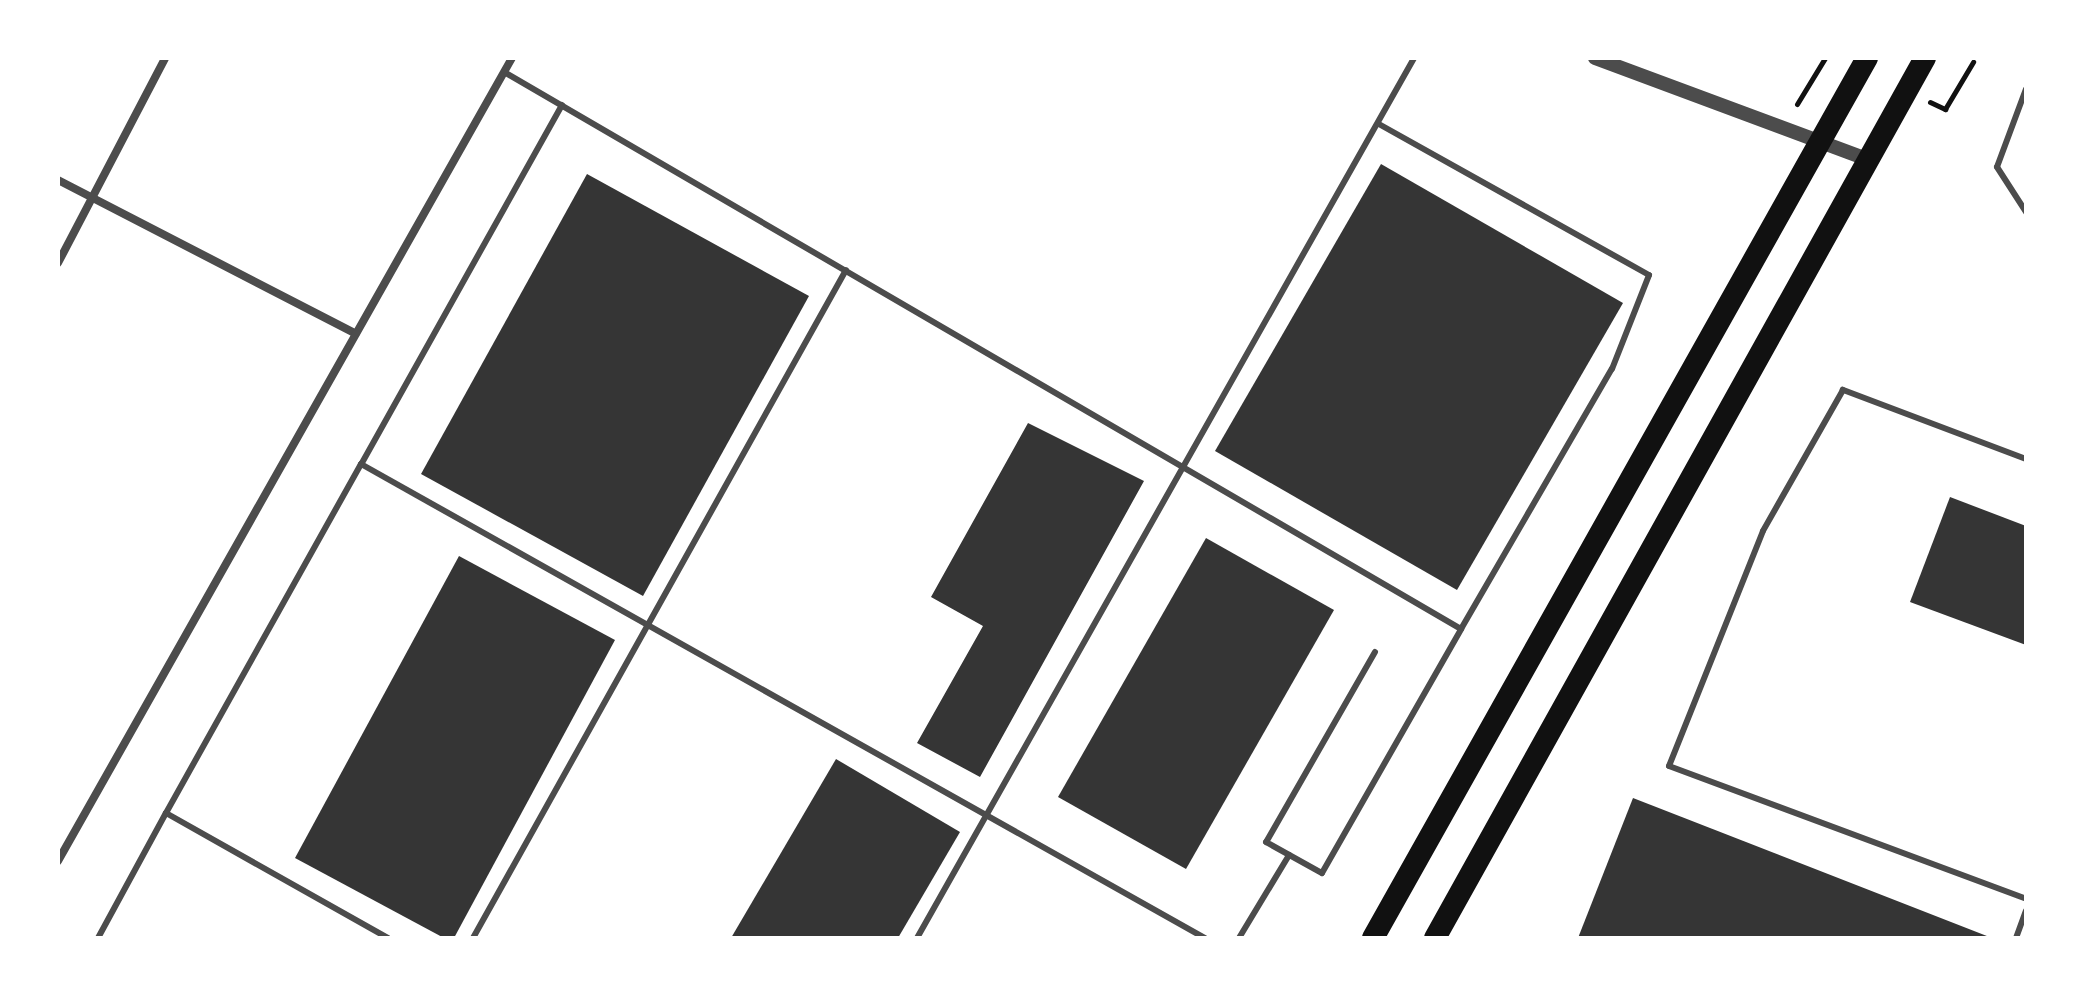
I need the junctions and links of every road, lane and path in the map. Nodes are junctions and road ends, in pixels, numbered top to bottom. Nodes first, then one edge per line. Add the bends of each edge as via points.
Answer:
1 (165, 58) edge
2 (512, 58) edge
3 (1414, 58) edge
4 (1595, 58) edge
5 (1825, 58) edge
6 (1867, 58) edge
7 (1925, 58) edge
8 (1973, 62) dead end
9 (504, 72) junction
10 (2026, 89) edge
11 (1797, 104) dead end
12 (562, 105) junction
13 (1945, 109) dead end
14 (1379, 124) junction
15 (1822, 142) junction
16 (1870, 160) junction
17 (58, 180) edge
18 (94, 195) junction
19 (2026, 212) edge
20 (58, 263) edge
21 (846, 270) junction
22 (356, 334) junction
23 (2026, 459) edge
24 (361, 464) junction
25 (1184, 468) junction
26 (648, 625) junction
27 (1461, 629) junction
28 (1375, 652) dead end
29 (166, 813) junction
30 (986, 815) junction
31 (1289, 855) junction
32 (58, 861) edge
33 (2026, 899) edge
34 (2026, 911) edge
35 (98, 938) edge
36 (388, 938) edge
37 (473, 938) edge
38 (917, 938) edge
39 (1205, 938) edge
40 (1239, 938) edge
41 (1373, 938) edge
42 (1435, 938) edge
43 (2016, 938) edge

1 - 18 street
2 - 9 street
3 - 14 lane
4 - 15 street
5 - 11 path
6 - 15 highway
7 - 16 highway
8 - 13 path
9 - 12 lane
9 - 22 street
10 - 19 lane via 1997,167
12 - 21 lane
12 - 24 lane
14 - 25 lane
14 - 27 lane via 1649,275 1612,369
15 - 16 street
15 - 41 highway
16 - 42 highway
17 - 18 street
18 - 20 street
18 - 22 street
21 - 25 lane
21 - 26 lane
22 - 32 street
23 - 33 lane via 1843,390 1763,531 1669,766
24 - 26 lane
24 - 29 lane
25 - 27 lane
25 - 30 lane
26 - 30 lane
26 - 37 lane
27 - 31 lane via 1322,873
28 - 31 lane via 1266,842
29 - 35 lane
29 - 36 lane
30 - 38 lane
30 - 39 lane
31 - 40 lane
34 - 43 lane

